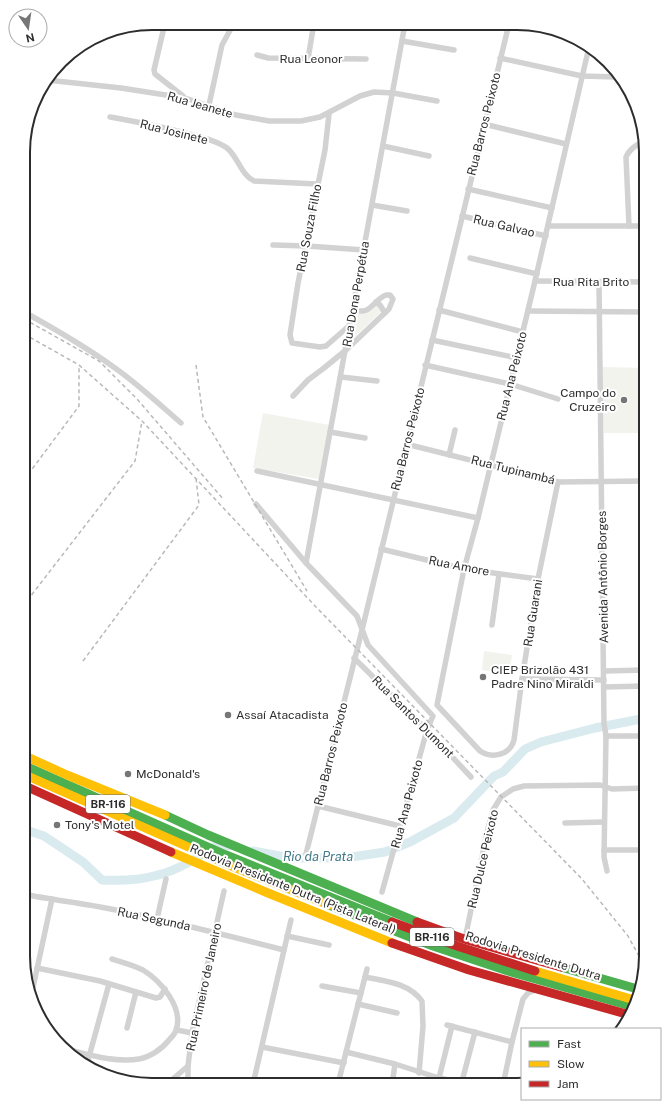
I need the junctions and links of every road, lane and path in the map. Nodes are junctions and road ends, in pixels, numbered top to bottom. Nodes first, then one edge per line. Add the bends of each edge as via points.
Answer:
1 (164, 30) edge
2 (230, 30) edge
3 (313, 30) edge
4 (404, 30) edge
5 (507, 30) edge
6 (402, 41) junction
7 (454, 50) dead end
8 (588, 53) edge
9 (256, 55) dead end
10 (500, 58) junction
11 (308, 59) junction
12 (366, 59) dead end
13 (582, 76) junction
14 (613, 77) edge
15 (53, 81) edge
16 (393, 93) junction
17 (185, 98) junction
18 (437, 101) dead end
19 (209, 105) junction
20 (329, 114) junction
21 (110, 118) dead end
22 (484, 124) junction
23 (638, 143) edge
24 (566, 144) junction
25 (383, 146) junction
26 (429, 156) dead end
27 (317, 184) junction
28 (468, 189) junction
29 (372, 205) junction
30 (552, 208) junction
31 (407, 211) dead end
32 (462, 216) junction
33 (548, 226) junction
34 (629, 226) junction
35 (639, 226) edge
36 (546, 236) junction
37 (273, 245) dead end
38 (307, 246) junction
39 (364, 250) junction
40 (470, 258) dead end
41 (537, 274) junction
42 (535, 282) junction
43 (599, 282) junction
44 (639, 282) edge
45 (376, 302) junction
46 (353, 309) junction
47 (439, 310) junction
48 (528, 311) junction
49 (599, 312) junction
50 (639, 312) edge
51 (385, 313) junction
52 (30, 315) edge
53 (350, 325) junction
54 (523, 332) junction
55 (432, 340) junction
56 (346, 350) junction
57 (517, 358) junction
58 (426, 365) junction
59 (341, 377) junction
60 (377, 381) dead end
61 (510, 384) junction
62 (293, 396) dead end
63 (558, 398) dead end
64 (181, 423) dead end
65 (455, 430) dead end
66 (330, 432) junction
67 (365, 438) dead end
68 (406, 444) junction
69 (449, 454) junction
70 (491, 465) junction
71 (256, 471) dead end
72 (639, 481) edge
73 (558, 482) junction
74 (601, 482) junction
75 (321, 485) junction
76 (393, 500) junction
77 (256, 504) dead end
78 (478, 518) junction
79 (381, 549) junction
80 (306, 563) junction
81 (464, 569) junction
82 (499, 574) junction
83 (538, 579) junction
84 (492, 625) dead end
85 (362, 630) junction
86 (354, 658) junction
87 (639, 670) edge
88 (604, 671) junction
89 (522, 679) junction
90 (604, 680) junction
91 (639, 686) edge
92 (604, 687) junction
93 (427, 730) junction
94 (606, 734) junction
95 (639, 736) edge
96 (513, 745) joint
97 (30, 758) edge
98 (30, 768) edge
99 (471, 776) dead end
100 (30, 777) edge
101 (606, 787) junction
102 (30, 788) edge
103 (639, 788) edge
104 (318, 806) junction
105 (604, 822) junction
106 (565, 823) dead end
107 (400, 826) junction
108 (191, 844) junction
109 (604, 850) junction
110 (639, 850) edge
111 (306, 854) dead end
112 (230, 862) junction
113 (607, 871) dead end
114 (166, 879) dead end
115 (224, 891) dead end
116 (382, 892) dead end
117 (30, 895) edge
118 (52, 899) junction
119 (156, 919) junction
120 (291, 920) dead end
121 (215, 932) junction
122 (446, 933) junction
123 (466, 934) junction
124 (287, 936) junction
125 (329, 945) dead end
126 (284, 950) junction
127 (112, 959) dead end
128 (37, 968) junction
129 (367, 969) dead end
130 (365, 977) junction
131 (596, 977) junction
132 (515, 982) junction
133 (108, 984) junction
134 (33, 985) edge
135 (322, 986) dead end
136 (635, 988) edge
137 (165, 989) junction
138 (537, 989) junction
139 (136, 992) junction
140 (361, 993) junction
141 (524, 999) junction
142 (631, 999) edge
143 (358, 1004) junction
144 (628, 1005) edge
145 (397, 1013) dead end
146 (624, 1013) edge
147 (127, 1028) dead end
148 (177, 1030) junction
149 (475, 1032) junction
150 (192, 1033) junction
151 (512, 1042) junction
152 (262, 1046) junction
153 (76, 1052) edge
154 (346, 1052) junction
155 (90, 1055) junction
156 (88, 1060) edge
157 (344, 1063) junction
158 (396, 1064) junction
159 (188, 1066) junction
160 (419, 1072) junction
161 (174, 1078) edge
162 (188, 1078) edge
163 (254, 1078) edge
164 (340, 1078) edge
165 (393, 1078) edge
166 (438, 1078) joint
167 (463, 1078) edge
168 (504, 1078) edge

1 - 17 street via 155,74
2 - 19 street via 222,45
3 - 11 street
4 - 6 street, Rua Dona Perpétua
5 - 10 street, Rua Barros Peixoto
6 - 7 street
6 - 16 street, Rua Dona Perpétua
8 - 13 street, Rua Ana Peixoto
9 - 11 street, Rua Leonor via 268,58
10 - 13 street
10 - 22 street, Rua Barros Peixoto
11 - 12 street, Rua Leonor
13 - 14 street
13 - 24 street, Rua Ana Peixoto
15 - 17 street, Rua Jeanete
16 - 18 street, Rua Jeanete
16 - 20 street, Rua Jeanete via 367,94
16 - 25 street, Rua Dona Perpétua
17 - 19 street, Rua Jeanete
19 - 20 street, Rua Jeanete via 236,115 269,121 301,121
20 - 27 street, Rua Souza Filho via 325,150
21 - 27 street, Rua Josinete via 156,126 212,141 226,148 247,176 254,181
22 - 24 street
22 - 28 street, Rua Barros Peixoto
23 - 34 street via 627,152 626,157
24 - 30 street, Rua Ana Peixoto
25 - 26 street
25 - 29 street, Rua Dona Perpétua
27 - 38 street, Rua Souza Filho
28 - 30 street
28 - 32 street, Rua Barros Peixoto
29 - 31 street
29 - 39 street, Rua Dona Perpétua
30 - 33 street, Rua Ana Peixoto
32 - 36 street, Rua Galvao
32 - 47 street, Rua Barros Peixoto
33 - 34 street
33 - 36 street, Rua Ana Peixoto
34 - 35 street
36 - 41 street, Rua Ana Peixoto
37 - 38 street
38 - 39 street
38 - 53 street, Rua Souza Filho via 290,335 292,343 326,346
39 - 46 street, Rua Dona Perpétua
40 - 41 street
41 - 42 street, Rua Ana Peixoto
42 - 43 street, Rua Rita Brito
42 - 48 street, Rua Ana Peixoto
43 - 44 street, Rua Rita Brito
43 - 49 street, Avenida Antônio Borges
45 - 46 street via 364,312
45 - 51 street
45 - 51 street via 386,295 392,297 391,307
46 - 53 street, Rua Dona Perpétua
47 - 54 street
47 - 55 street, Rua Barros Peixoto
48 - 49 street
48 - 54 street, Rua Ana Peixoto
49 - 50 street
49 - 74 street, Avenida Antônio Borges
51 - 56 street
52 - 64 street via 115,368
53 - 56 street, Rua Dona Perpétua
54 - 57 street, Rua Ana Peixoto
55 - 57 street
55 - 58 street, Rua Barros Peixoto
56 - 59 street, Rua Dona Perpétua
56 - 62 street via 308,380
57 - 61 street, Rua Ana Peixoto
58 - 61 street
58 - 68 street, Rua Barros Peixoto
59 - 60 street
59 - 66 street, Rua Dona Perpétua
61 - 63 street
61 - 70 street, Rua Ana Peixoto
65 - 69 street
66 - 67 street
66 - 75 street, Rua Dona Perpétua
68 - 69 street, Rua Tupinambá
68 - 76 street, Rua Barros Peixoto
69 - 70 street, Rua Tupinambá
70 - 73 street, Rua Tupinambá
70 - 78 street, Rua Ana Peixoto
71 - 75 street
72 - 74 street, Rua Tupinambá
73 - 74 street, Rua Tupinambá
73 - 83 street, Rua Guarani
74 - 88 street, Avenida Antônio Borges
75 - 76 street
75 - 80 street, Rua Dona Perpétua
76 - 78 street
76 - 79 street, Rua Barros Peixoto
77 - 80 street
78 - 81 street, Rua Ana Peixoto
79 - 81 street, Rua Amore
79 - 85 street, Rua Barros Peixoto
80 - 85 street via 357,616
81 - 82 street, Rua Amore
81 - 96 street, Rua Ana Peixoto via 437,705 484,753 502,754
82 - 83 street, Rua Amore
82 - 84 street
83 - 89 street, Rua Guarani
85 - 86 street, Rua Barros Peixoto
85 - 93 street, Rua Ana Peixoto via 368,645 433,716
86 - 93 street, Rua Santos Dumont
86 - 104 street, Rua Barros Peixoto
87 - 88 street
88 - 90 street, Avenida Antônio Borges
89 - 90 street
89 - 96 street, Rua Guarani
90 - 92 street, Avenida Antônio Borges
91 - 92 street
92 - 94 street, Avenida Antônio Borges
93 - 99 street, Rua Santos Dumont
93 - 107 street, Rua Ana Peixoto
94 - 95 street
94 - 101 street, Avenida Antônio Borges
97 - 122 highway, Rodovia Presidente Dutra (Pista Lateral) / BR-116
98 - 108 highway, Rodovia Presidente Dutra / BR-116
100 - 108 highway, Rodovia Presidente Dutra / BR-116
101 - 103 street, Rua Dulce Peixoto
101 - 105 street, Avenida Antônio Borges
101 - 123 street, Rua Dulce Peixoto via 520,786 499,799 488,828
102 - 132 highway, Rodovia Presidente Dutra (Pista Lateral) / BR-116 via 300,907 418,952
104 - 107 street
104 - 111 street, Rua Barros Peixoto
105 - 106 street
105 - 109 street, Avenida Antônio Borges
107 - 116 street, Rua Ana Peixoto
108 - 112 highway, Rodovia Presidente Dutra / BR-116
109 - 110 street
109 - 113 street, Avenida Antônio Borges
112 - 142 highway, Rodovia Presidente Dutra / BR-116 via 432,937
112 - 144 highway, Rodovia Presidente Dutra / BR-116 via 433,946 508,971
114 - 119 street
115 - 121 street, Rua Primeiro de Janeiro
117 - 118 street, Rua Segunda
118 - 119 street, Rua Segunda
118 - 128 street
119 - 121 street, Rua Segunda
120 - 124 street
121 - 126 street, Rua Segunda
121 - 150 street, Rua Primeiro de Janeiro
122 - 123 highway
122 - 131 highway, Rodovia Presidente Dutra (Pista Lateral) / BR-116
123 - 131 highway via 569,964
124 - 125 street
124 - 126 street
126 - 152 street
127 - 137 street via 144,970
128 - 133 street
128 - 134 street
129 - 130 street
130 - 140 street
130 - 160 street via 400,985 413,991 422,1001
131 - 136 highway, Rodovia Presidente Dutra (Pista Lateral) / BR-116
132 - 138 highway, Rodovia Presidente Dutra (Pista Lateral) / BR-116
132 - 141 street
133 - 139 street
133 - 155 street
135 - 140 street
137 - 139 street via 158,998
137 - 148 street via 175,1008
138 - 141 street via 528,993
138 - 146 highway, Rodovia Presidente Dutra (Pista Lateral) / BR-116
139 - 147 street
140 - 143 street
141 - 151 street
143 - 145 street
143 - 154 street
148 - 150 street
148 - 155 street via 166,1045 140,1059 126,1060
149 - 151 street
149 - 166 street via 449,1026
149 - 167 street
150 - 159 street, Rua Primeiro de Janeiro
151 - 168 street
152 - 157 street
152 - 163 street
153 - 155 street
154 - 157 street
154 - 158 street
155 - 156 street
157 - 164 street
158 - 160 street
158 - 165 street
159 - 161 street
159 - 162 street, Rua Primeiro de Janeiro
160 - 166 street

